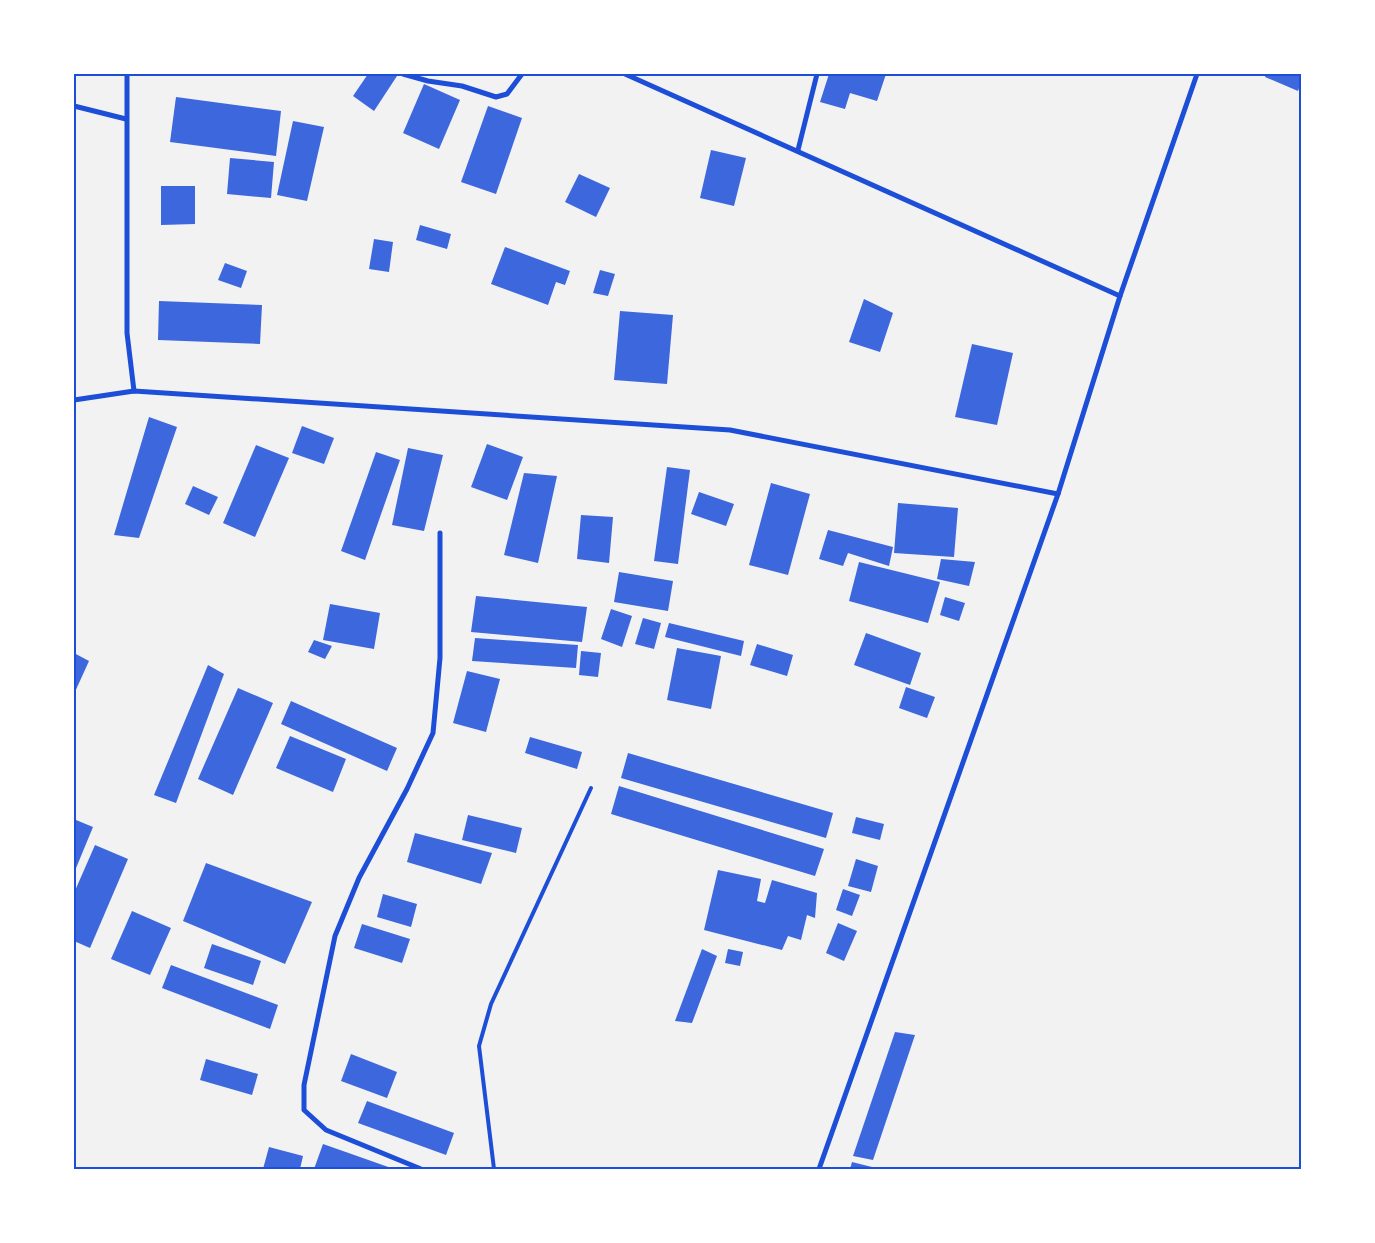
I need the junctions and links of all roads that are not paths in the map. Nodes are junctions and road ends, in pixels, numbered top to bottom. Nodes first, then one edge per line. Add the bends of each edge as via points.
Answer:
1 (127, 74) edge
2 (404, 74) edge
3 (522, 74) edge
4 (625, 74) edge
5 (817, 74) edge
6 (1197, 74) edge
7 (74, 106) edge
8 (126, 119) junction
9 (798, 150) junction
10 (1120, 296) junction
11 (134, 391) junction
12 (74, 400) edge
13 (1058, 494) junction
14 (440, 533) dead end
15 (591, 788) dead end
16 (421, 1169) edge
17 (494, 1169) edge
18 (819, 1169) edge

1 - 8 street
2 - 3 street via 496,97 506,94
4 - 9 street
5 - 9 street
6 - 10 street
7 - 8 street
8 - 11 street via 127,334
9 - 10 street
10 - 13 street
11 - 12 street
11 - 13 street via 730,430
13 - 18 street
14 - 16 street via 440,658 434,733 359,878 335,936 304,1085 304,1110 326,1130
15 - 17 lane via 491,1004 479,1046

